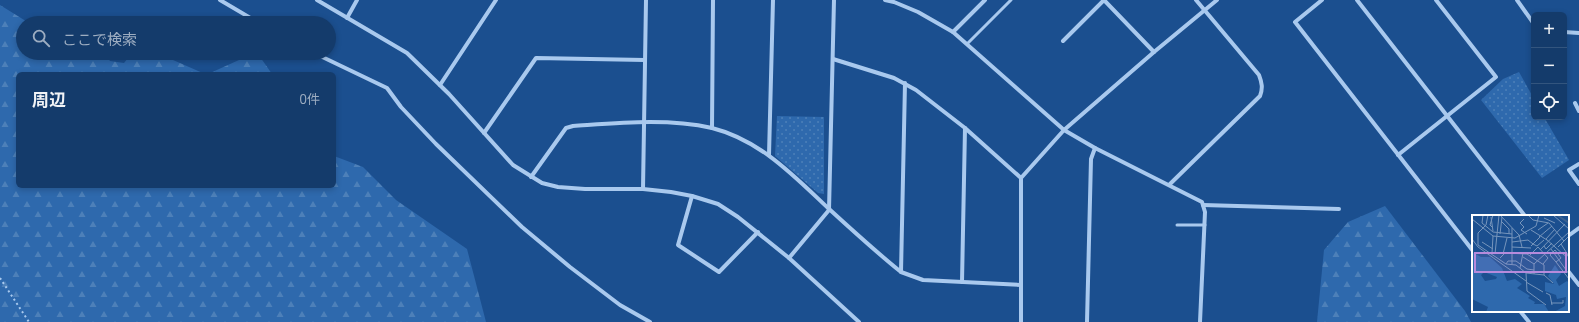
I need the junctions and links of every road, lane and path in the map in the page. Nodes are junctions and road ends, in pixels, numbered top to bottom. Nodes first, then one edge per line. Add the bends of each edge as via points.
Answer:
1 (220, 0) edge
2 (317, 0) edge
3 (357, 0) edge
4 (495, 0) edge
5 (646, 0) edge
6 (713, 0) edge
7 (773, 0) edge
8 (834, 0) edge
9 (885, 0) edge
10 (985, 0) edge
11 (1011, 0) edge
12 (1104, 0) edge
13 (1196, 0) edge
14 (1217, 0) edge
15 (1322, 0) edge
16 (1357, 0) edge
17 (1436, 0) edge
18 (1518, 0) edge
19 (1206, 10) junction
20 (247, 16) edge
21 (347, 18) junction
22 (1531, 20) edge
23 (953, 32) junction
24 (1567, 32) edge
25 (1579, 33) edge
26 (1063, 41) dead end
27 (967, 44) junction
28 (1154, 52) junction
29 (329, 60) edge
30 (646, 60) junction
31 (833, 60) junction
32 (905, 84) junction
33 (440, 85) junction
34 (1574, 103) dead end
35 (1579, 111) edge
36 (1446, 116) junction
37 (644, 122) junction
38 (712, 128) junction
39 (965, 128) junction
40 (1064, 130) junction
41 (484, 133) junction
42 (1095, 148) junction
43 (769, 155) junction
44 (1398, 155) junction
45 (1579, 164) edge
46 (531, 177) junction
47 (1021, 178) junction
48 (1170, 184) junction
49 (1579, 184) edge
50 (643, 189) junction
51 (692, 196) junction
52 (1203, 205) junction
53 (1339, 209) dead end
54 (829, 210) junction
55 (1524, 215) edge
56 (1177, 225) dead end
57 (1205, 225) junction
58 (1579, 228) edge
59 (758, 232) junction
60 (1569, 235) edge
61 (1472, 250) edge
62 (789, 258) junction
63 (901, 272) junction
64 (1569, 272) edge
65 (0, 278) edge
66 (962, 282) junction
67 (1021, 285) junction
68 (1579, 285) edge
69 (1521, 312) edge
70 (29, 322) edge
71 (650, 322) edge
72 (859, 322) edge
73 (1021, 322) edge
74 (1087, 322) edge
75 (1200, 322) edge
76 (1529, 322) edge

1 - 20 street
2 - 21 street
3 - 21 street
4 - 33 street
5 - 30 street
6 - 38 street
7 - 43 street
8 - 31 street
9 - 23 street via 918,12
10 - 23 street
11 - 27 lane
12 - 26 street
12 - 28 street
13 - 19 street
14 - 19 street
15 - 44 street via 1295,22
16 - 36 street
17 - 36 street via 1496,77
18 - 22 street
19 - 28 street
19 - 48 street via 1259,75 1262,90 1260,96
21 - 33 street via 407,53
23 - 27 street
24 - 25 street
27 - 40 street
28 - 40 street
29 - 71 street via 387,88 436,144 522,227 620,305
30 - 37 street
30 - 41 street via 536,58
31 - 32 street via 894,78
31 - 54 street
32 - 39 street
32 - 63 street
33 - 41 street
34 - 35 street
36 - 44 street
36 - 55 street
37 - 38 street
37 - 46 street via 566,128
37 - 50 street
38 - 43 street via 740,139
39 - 47 street
39 - 66 street
40 - 42 street
40 - 47 street
41 - 46 street via 513,165
42 - 48 street
42 - 74 street via 1091,159
43 - 54 street
44 - 61 street
45 - 49 street via 1569,170
46 - 50 street via 542,184 558,187
47 - 67 street
48 - 52 street
50 - 51 street
51 - 59 street via 718,204
51 - 59 street via 678,245 719,272
52 - 53 street
52 - 57 street via 1206,212
54 - 62 street
54 - 63 street
56 - 57 lane
57 - 75 street
58 - 60 street
59 - 62 street
62 - 72 street
63 - 66 street via 923,280
64 - 68 street
65 - 70 path
66 - 67 street
67 - 73 street
69 - 76 street

